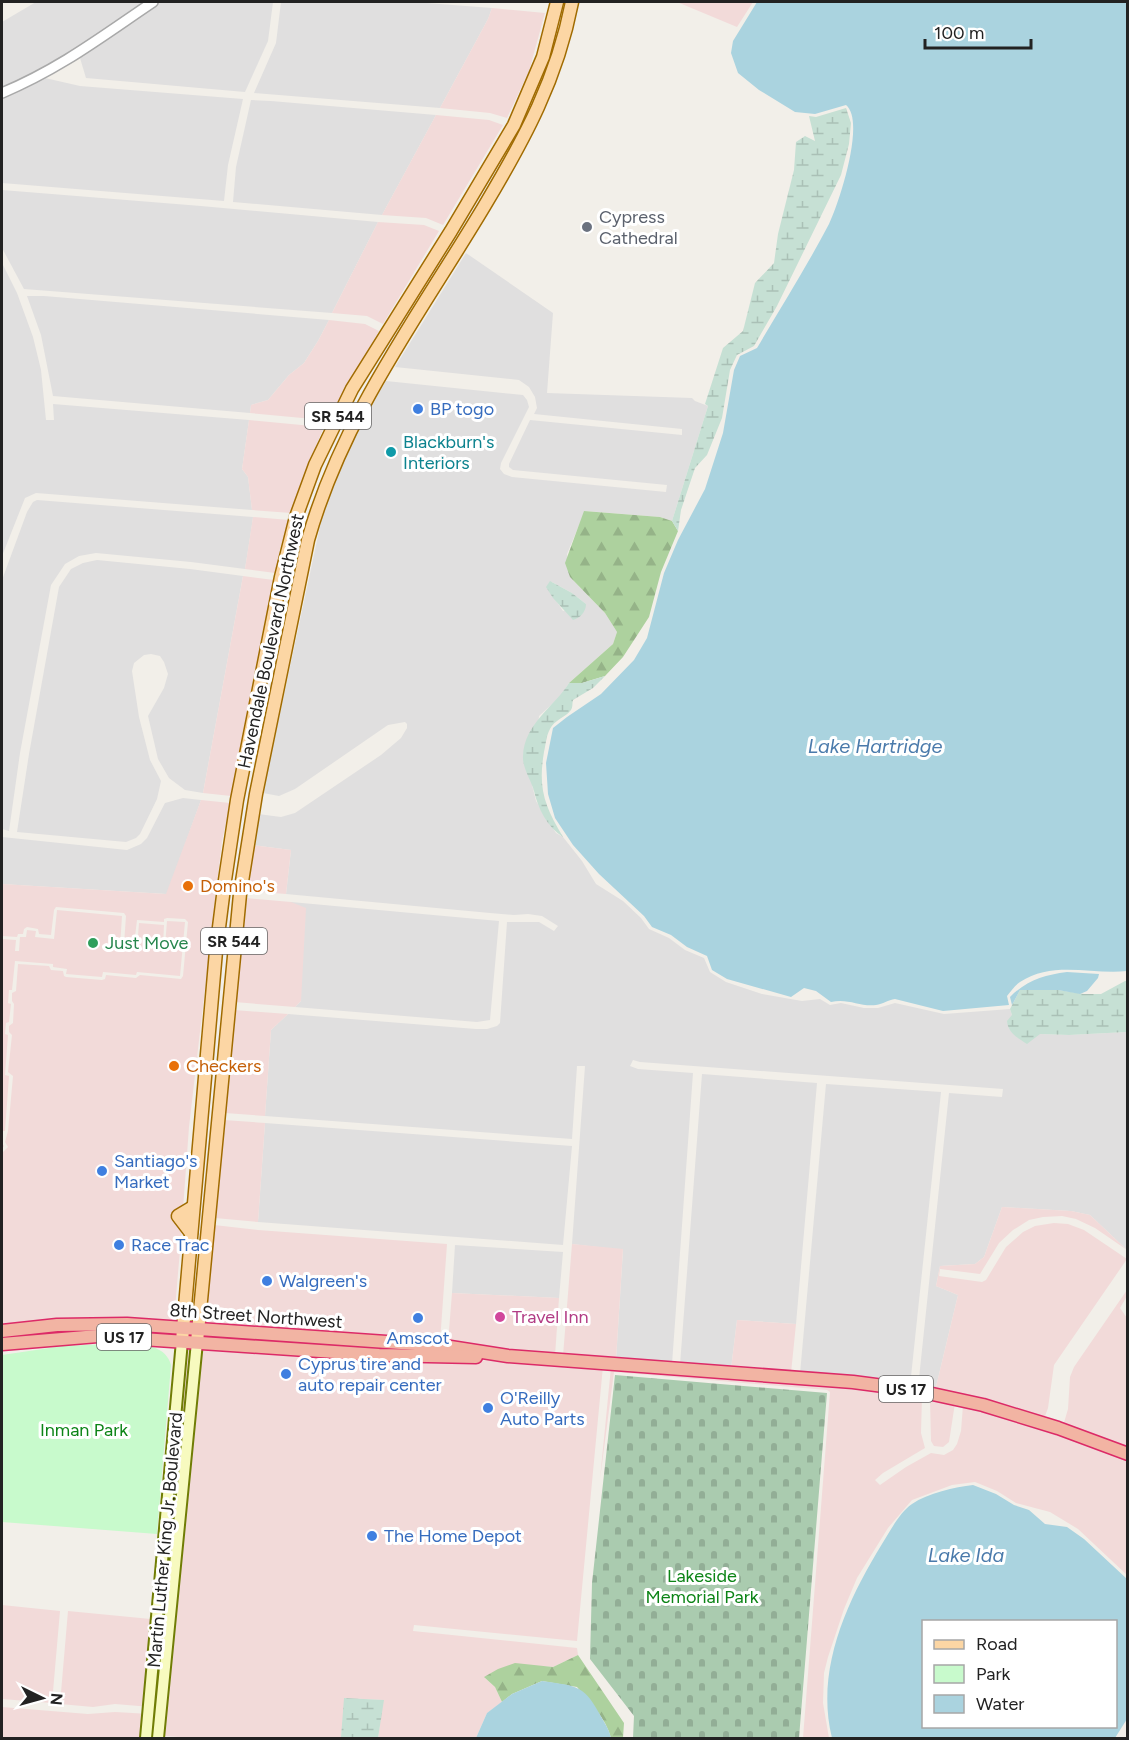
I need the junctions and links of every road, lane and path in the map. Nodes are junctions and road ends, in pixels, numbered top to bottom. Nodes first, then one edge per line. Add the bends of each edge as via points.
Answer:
1 (153, 2) edge
2 (557, 2) edge
3 (572, 2) edge
4 (2, 93) edge
5 (332, 428) junction
6 (318, 505) junction
7 (247, 751) junction
8 (237, 800) junction
9 (254, 809) junction
10 (249, 836) junction
11 (212, 1005) junction
12 (228, 1006) junction
13 (202, 1114) junction
14 (219, 1116) junction
15 (30, 1327) junction
16 (2, 1331) edge
17 (183, 1335) junction
18 (198, 1336) junction
19 (2, 1342) edge
20 (445, 1352) junction
21 (1128, 1454) edge
22 (146, 1738) edge
23 (158, 1738) edge

1 - 4 street via 75,56
2 - 5 main road, Havendale Boulevard Northwest / SR 544 via 543,57 514,125
3 - 6 main road, Havendale Boulevard Northwest / SR 544 via 559,56 534,120 366,398
5 - 6 main road via 333,443 320,479
5 - 7 main road, Havendale Boulevard Northwest / SR 544 via 296,517
6 - 9 main road, Havendale Boulevard Northwest / SR 544 via 298,580
7 - 8 main road, Havendale Boulevard Northwest / SR 544
7 - 9 main road via 247,794
8 - 10 main road via 243,807
8 - 11 main road, Havendale Boulevard Northwest / SR 544
9 - 10 main road, Havendale Boulevard Northwest / SR 544
10 - 12 main road, Havendale Boulevard Northwest / SR 544
11 - 12 main road
11 - 13 main road, Havendale Boulevard Northwest / SR 544
12 - 14 main road, Havendale Boulevard Northwest / SR 544
13 - 14 main road
13 - 17 main road, Havendale Boulevard Northwest / SR 544
14 - 18 main road, Havendale Boulevard Northwest / SR 544
15 - 16 highway, 8th Street Northwest / US 17
15 - 17 highway, 8th Street Northwest / US 17 via 113,1324
15 - 19 highway
17 - 18 highway, 8th Street Northwest / US 17
17 - 19 highway, 8th Street Northwest / US 17
17 - 22 main road, Martin Luther King Jr. Boulevard / SR 544
18 - 20 highway, 8th Street Northwest / US 17
18 - 20 highway, 8th Street Northwest / US 17 via 380,1355
18 - 23 main road, Martin Luther King Jr. Boulevard / SR 544
20 - 21 highway, 8th Street Northwest / US 17 via 853,1382 914,1390 1021,1416

